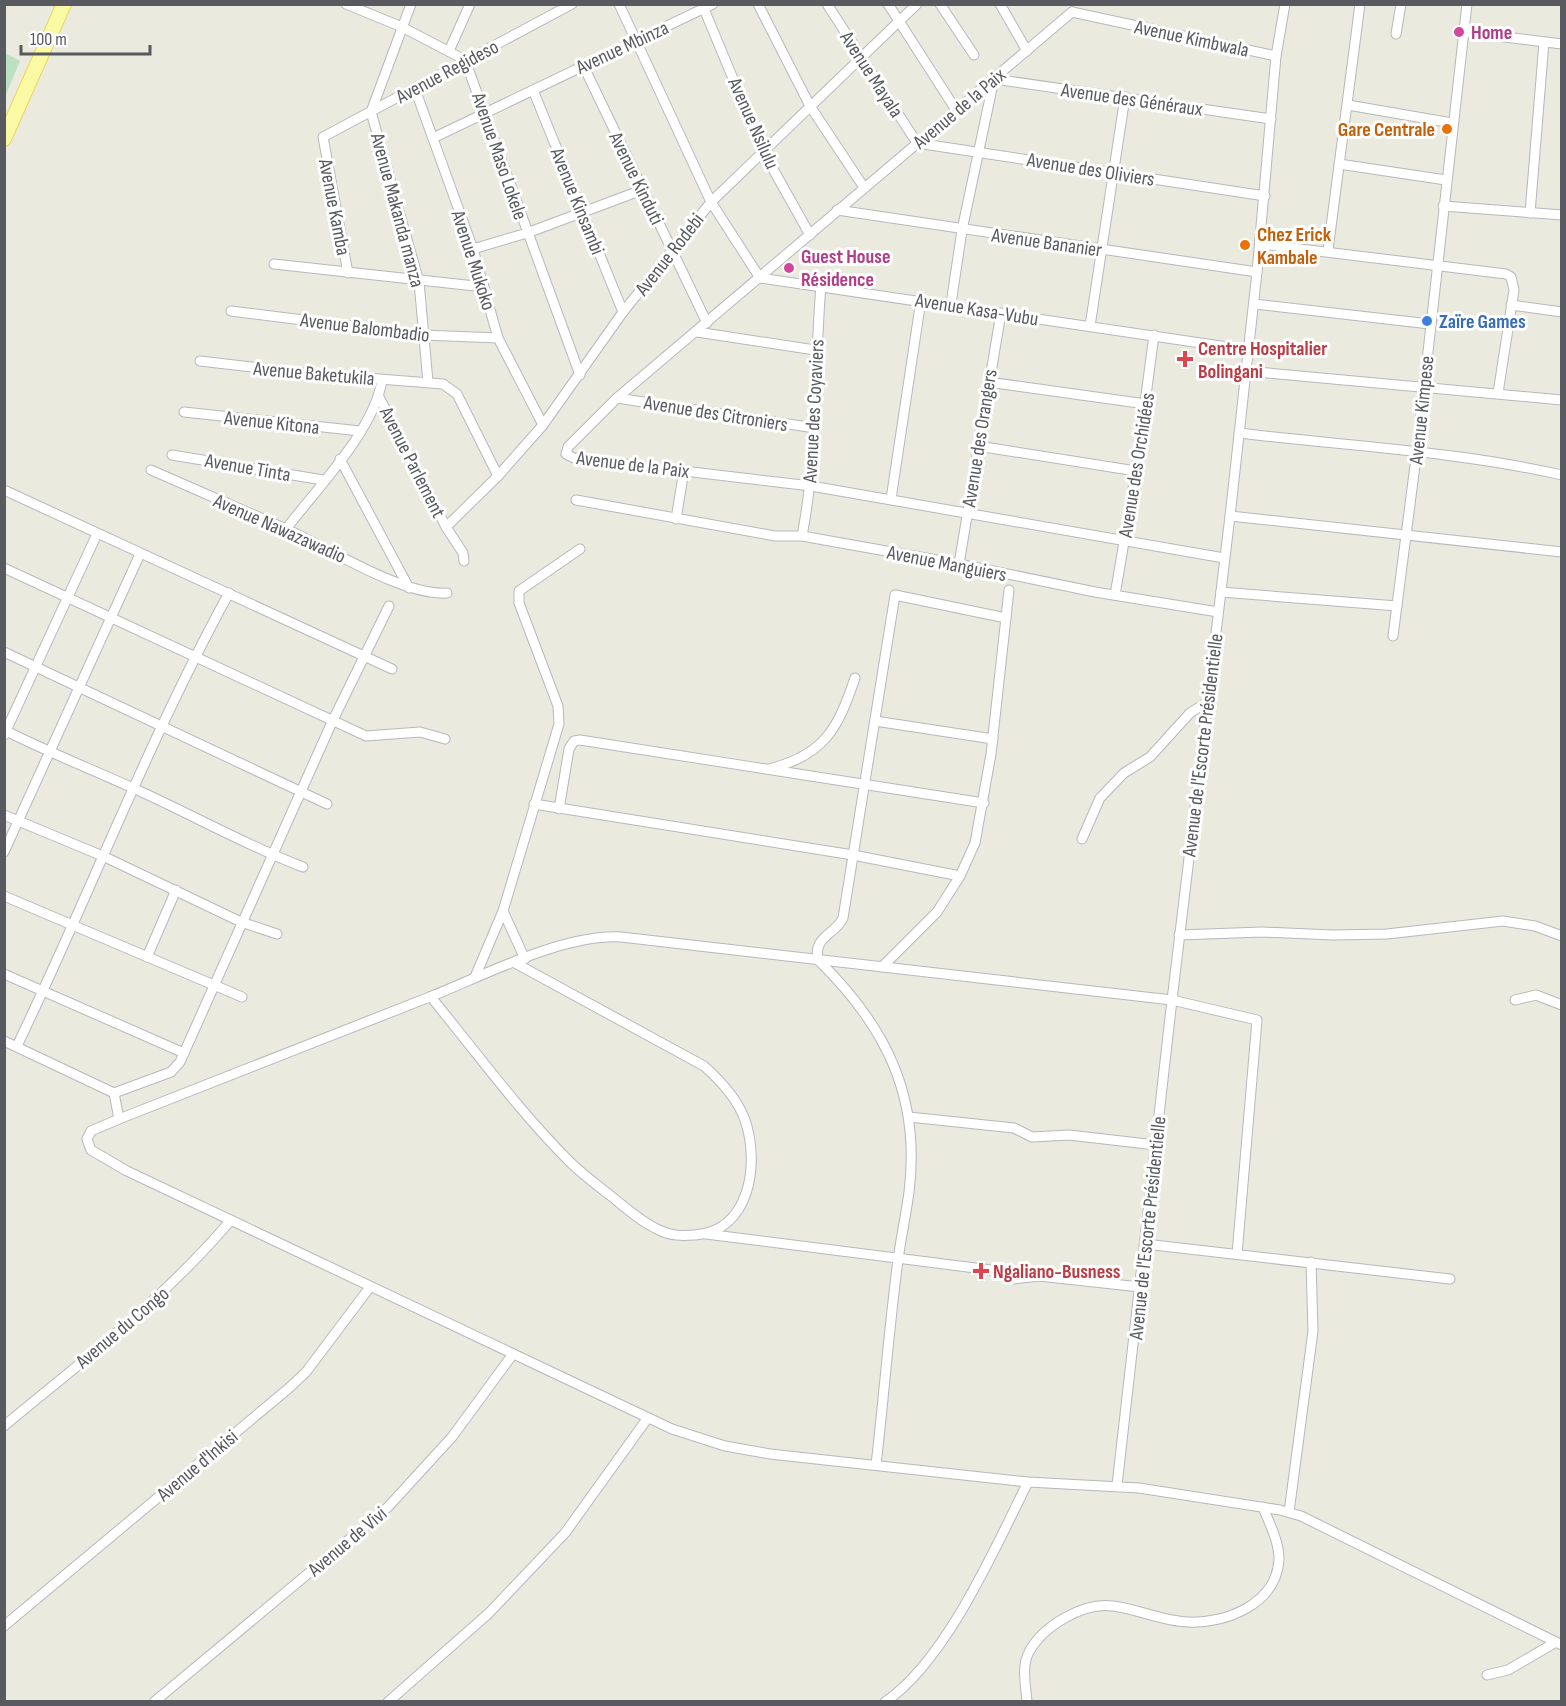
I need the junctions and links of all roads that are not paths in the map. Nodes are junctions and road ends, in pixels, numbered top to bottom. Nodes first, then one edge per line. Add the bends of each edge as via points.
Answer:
1 (64, 4) edge
2 (346, 4) edge
3 (411, 4) edge
4 (471, 4) edge
5 (572, 4) edge
6 (619, 4) edge
7 (758, 4) edge
8 (827, 4) edge
9 (888, 4) edge
10 (917, 4) edge
11 (940, 4) edge
12 (1000, 4) edge
13 (1285, 4) edge
14 (1360, 4) edge
15 (1401, 4) edge
16 (1467, 4) edge
17 (708, 7) edge
18 (1069, 8) edge
19 (899, 22) junction
20 (402, 27) junction
21 (1464, 32) junction
22 (1396, 34) dead end
23 (638, 40) junction
24 (1544, 42) junction
25 (1562, 44) edge
26 (449, 51) junction
27 (1027, 51) junction
28 (974, 55) dead end
29 (1276, 56) junction
30 (861, 58) junction
31 (465, 60) junction
32 (583, 65) junction
33 (993, 80) junction
34 (416, 89) junction
35 (533, 90) junction
36 (1125, 97) junction
37 (1348, 105) junction
38 (810, 106) junction
39 (956, 110) junction
40 (371, 112) junction
41 (487, 114) junction
42 (1271, 119) junction
43 (1452, 123) junction
44 (433, 138) junction
45 (4, 139) edge
46 (322, 140) joint
47 (917, 143) junction
48 (979, 151) junction
49 (764, 153) junction
50 (1339, 164) junction
51 (1114, 172) junction
52 (1446, 180) junction
53 (863, 186) junction
54 (642, 190) junction
55 (1264, 196) junction
56 (711, 202) junction
57 (1443, 206) junction
58 (837, 210) junction
59 (582, 212) junction
60 (1530, 213) junction
61 (1562, 215) edge
62 (962, 230) junction
63 (527, 233) junction
64 (810, 235) junction
65 (1260, 244) junction
66 (672, 248) junction
67 (473, 249) junction
68 (1103, 250) junction
69 (1328, 250) junction
70 (274, 264) dead end
71 (1437, 264) junction
72 (1257, 272) junction
73 (348, 273) junction
74 (760, 278) junction
75 (419, 282) junction
76 (820, 285) junction
77 (484, 287) junction
78 (921, 300) junction
79 (951, 304) junction
80 (1254, 304) junction
81 (1511, 305) junction
82 (231, 311) dead end
83 (623, 312) junction
84 (1562, 312) edge
85 (1000, 313) junction
86 (707, 323) junction
87 (1430, 324) junction
88 (1090, 326) junction
89 (697, 332) junction
90 (423, 335) junction
91 (1154, 335) junction
92 (498, 338) junction
93 (815, 350) junction
94 (1248, 350) junction
95 (200, 361) dead end
96 (1246, 371) junction
97 (580, 375) junction
98 (382, 380) junction
99 (428, 382) junction
100 (988, 382) junction
101 (1424, 386) junction
102 (1498, 393) junction
103 (380, 397) junction
104 (617, 398) junction
105 (1562, 400) edge
106 (1146, 404) junction
107 (184, 412) dead end
108 (543, 426) junction
109 (815, 428) junction
110 (360, 431) junction
111 (1239, 433) junction
112 (978, 446) junction
113 (1417, 450) junction
114 (172, 454) dead end
115 (340, 459) junction
116 (151, 470) dead end
117 (684, 470) junction
118 (1136, 471) junction
119 (1562, 475) edge
120 (498, 476) junction
121 (323, 480) junction
122 (811, 486) junction
123 (4, 490) edge
124 (891, 499) junction
125 (576, 500) dead end
126 (966, 514) junction
127 (1230, 516) junction
128 (676, 519) junction
129 (446, 527) junction
130 (286, 529) junction
131 (1407, 533) junction
132 (97, 534) junction
133 (802, 536) junction
134 (1125, 540) junction
135 (580, 549) dead end
136 (1562, 552) edge
137 (140, 554) junction
138 (1224, 558) junction
139 (464, 561) dead end
140 (959, 564) junction
141 (4, 568) edge
142 (409, 588) junction
143 (1009, 590) dead end
144 (1221, 592) junction
145 (230, 593) junction
146 (447, 593) dead end
147 (1115, 595) junction
148 (68, 600) junction
149 (389, 606) dead end
150 (1397, 606) junction
151 (1218, 612) junction
152 (109, 618) junction
153 (1006, 618) junction
154 (1393, 636) dead end
155 (4, 652) edge
156 (365, 656) junction
157 (194, 658) junction
158 (36, 667) junction
159 (392, 669) dead end
160 (855, 678) dead end
161 (78, 687) junction
162 (1207, 702) junction
163 (875, 721) junction
164 (332, 722) junction
165 (164, 725) junction
166 (5, 732) edge
167 (444, 739) dead end
168 (993, 739) junction
169 (49, 754) junction
170 (764, 770) junction
171 (865, 786) junction
172 (135, 789) junction
173 (303, 791) junction
174 (984, 803) junction
175 (327, 804) dead end
176 (534, 804) junction
177 (559, 809) junction
178 (4, 815) edge
179 (18, 821) junction
180 (1082, 839) dead end
181 (4, 852) edge
182 (272, 855) junction
183 (853, 855) junction
184 (105, 856) junction
185 (303, 867) dead end
186 (960, 876) junction
187 (176, 890) junction
188 (4, 896) edge
189 (503, 911) junction
190 (241, 922) junction
191 (75, 926) junction
192 (277, 934) dead end
193 (1179, 935) junction
194 (1562, 936) edge
195 (147, 957) junction
196 (525, 960) junction
197 (818, 960) junction
198 (514, 963) junction
199 (882, 968) junction
200 (4, 974) edge
201 (475, 977) junction
202 (213, 986) junction
203 (44, 991) junction
204 (242, 997) dead end
205 (431, 997) junction
206 (1172, 1000) junction
207 (1515, 1000) dead end
208 (1561, 1005) edge
209 (4, 1041) edge
210 (17, 1046) junction
211 (184, 1053) junction
212 (114, 1093) junction
213 (909, 1117) junction
214 (118, 1119) junction
215 (1156, 1144) junction
216 (231, 1220) junction
217 (706, 1234) junction
218 (1145, 1244) junction
219 (1237, 1254) junction
220 (898, 1259) junction
221 (1311, 1262) junction
222 (1450, 1279) dead end
223 (370, 1287) junction
224 (1140, 1287) junction
225 (513, 1354) junction
226 (647, 1419) junction
227 (4, 1426) edge
228 (876, 1465) junction
229 (1028, 1482) junction
230 (1117, 1485) junction
231 (1263, 1507) junction
232 (1289, 1512) junction
233 (4, 1626) edge
234 (1559, 1643) edge
235 (1486, 1675) dead end
236 (154, 1701) edge
237 (388, 1701) edge
238 (885, 1701) edge
239 (1028, 1701) edge

1 - 45 main road
2 - 20 street
3 - 20 street
4 - 26 street
5 - 31 street, Avenue Regideso
6 - 23 street
7 - 38 street
8 - 30 street, Avenue Mayala
9 - 19 street
10 - 19 street, Avenue Rodebi
11 - 28 street
12 - 27 street
13 - 29 street, Avenue de l'Escorte Présidentielle
14 - 37 street
15 - 22 street
16 - 21 street, Avenue Kimpese
17 - 23 street, Avenue Mbinza
17 - 49 street, Avenue Nsilulu
18 - 27 street, Avenue de la Paix
18 - 29 street, Avenue Kimbwala
19 - 30 street, Avenue Rodebi
19 - 39 street
20 - 26 street
20 - 40 street
21 - 24 street
21 - 43 street, Avenue Kimpese
23 - 32 street, Avenue Mbinza
23 - 56 street
24 - 25 street
24 - 60 street
26 - 31 street
27 - 33 street, Avenue de la Paix
29 - 42 street, Avenue de l'Escorte Présidentielle
30 - 38 street, Avenue Rodebi
30 - 47 street, Avenue Mayala
31 - 34 street, Avenue Regideso
31 - 41 street, Avenue Maso Lokele
32 - 35 street, Avenue Mbinza
32 - 54 street, Avenue Kinduti
33 - 36 street, Avenue des Généraux
33 - 39 street, Avenue de la Paix
33 - 48 street
34 - 40 street, Avenue Regideso
34 - 44 street, Avenue Mukoko
35 - 41 street, Avenue Mbinza
35 - 59 street, Avenue Kinsambi
36 - 42 street, Avenue des Généraux
36 - 51 street
37 - 43 street
37 - 50 street
38 - 49 street, Avenue Rodebi
38 - 53 street
39 - 47 street, Avenue de la Paix
40 - 46 street, Avenue Regideso
40 - 75 street, Avenue Makanda manza
41 - 44 street, Avenue Mbinza
41 - 63 street, Avenue Maso Lokele
42 - 55 street, Avenue de l'Escorte Présidentielle
43 - 52 street, Avenue Kimpese
44 - 67 street, Avenue Mukoko
46 - 73 street, Avenue Kamba
47 - 48 street, Avenue des Oliviers
47 - 53 street, Avenue de la Paix
48 - 51 street, Avenue des Oliviers
48 - 62 street
49 - 56 street, Avenue Rodebi
49 - 64 street, Avenue Nsilulu
50 - 52 street
50 - 69 street
51 - 55 street, Avenue des Oliviers
51 - 68 street
52 - 57 street, Avenue Kimpese
53 - 58 street, Avenue de la Paix
54 - 59 street
54 - 66 street, Avenue Kinduti
55 - 65 street, Avenue de l'Escorte Présidentielle
56 - 66 street, Avenue Rodebi
56 - 74 street
57 - 60 street
57 - 71 street, Avenue Kimpese
58 - 62 street, Avenue Bananier
58 - 64 street, Avenue de la Paix
59 - 63 street
59 - 83 street, Avenue Kinsambi
60 - 61 street
62 - 68 street, Avenue Bananier
62 - 79 street
63 - 67 street
63 - 97 street, Avenue Maso Lokele
64 - 74 street, Avenue de la Paix
65 - 69 street
65 - 72 street, Avenue de l'Escorte Présidentielle
66 - 83 street, Avenue Rodebi
66 - 86 street, Avenue Kinduti
67 - 77 street, Avenue Mukoko
68 - 72 street, Avenue Bananier
68 - 88 street
69 - 71 street
70 - 73 street
71 - 81 street via 1506,274 1514,282
71 - 87 street, Avenue Kimpese
72 - 80 street, Avenue de l'Escorte Présidentielle
73 - 75 street
74 - 76 street, Avenue Kasa-Vubu
74 - 86 street, Avenue de la Paix
75 - 77 street
75 - 90 street, Avenue Makanda manza
76 - 78 street, Avenue Kasa-Vubu
76 - 93 street, Avenue des Coyaviers
77 - 92 street, Avenue Mukoko
78 - 79 street, Avenue Kasa-Vubu
78 - 124 street
79 - 85 street, Avenue Kasa-Vubu
80 - 87 street
80 - 94 street, Avenue de l'Escorte Présidentielle
81 - 84 street
81 - 102 street
82 - 90 street, Avenue Balombadio
83 - 97 street, Avenue Rodebi
85 - 88 street, Avenue Kasa-Vubu
85 - 100 street, Avenue des Orangers
86 - 89 street, Avenue de la Paix
87 - 101 street, Avenue Kimpese
88 - 91 street, Avenue Kasa-Vubu
89 - 93 street
89 - 104 street, Avenue de la Paix
90 - 92 street, Avenue Balombadio
90 - 99 street, Avenue Makanda manza
91 - 94 street, Avenue Kasa-Vubu
91 - 106 street, Avenue des Orchidées
92 - 108 street, Avenue Mukoko
93 - 109 street, Avenue des Coyaviers
94 - 96 street, Avenue de l'Escorte Présidentielle
95 - 98 street, Avenue Baketukila
96 - 101 street
96 - 111 street, Avenue de l'Escorte Présidentielle
97 - 108 street, Avenue Rodebi
98 - 99 street, Avenue Baketukila
98 - 103 street
99 - 120 street, Avenue Baketukila via 450,387 457,394
100 - 106 street
100 - 112 street, Avenue des Orangers
101 - 102 street
101 - 113 street, Avenue Kimpese
102 - 105 street
103 - 110 street
103 - 129 street, Avenue Parlement
104 - 109 street, Avenue des Citroniers
104 - 117 street, Avenue de la Paix via 568,447 566,454
106 - 118 street, Avenue des Orchidées
107 - 110 street, Avenue Kitona
108 - 120 street, Avenue Rodebi
109 - 122 street, Avenue des Coyaviers
110 - 115 street
111 - 113 street
111 - 127 street, Avenue de l'Escorte Présidentielle
112 - 118 street
112 - 126 street, Avenue des Orangers
113 - 119 street
113 - 131 street, Avenue Kimpese
114 - 121 street, Avenue Tinta
115 - 121 street
115 - 142 street
116 - 130 street, Avenue Nawazawadio
117 - 122 street, Avenue de la Paix
117 - 128 street
118 - 134 street, Avenue des Orchidées
120 - 129 street, Avenue Rodebi
121 - 130 street
122 - 124 street, Avenue de la Paix
122 - 133 street, Avenue des Coyaviers
123 - 132 street
124 - 126 street, Avenue de la Paix
125 - 128 street, Avenue Manguiers
126 - 134 street, Avenue de la Paix
126 - 140 street, Avenue des Orangers
127 - 131 street
127 - 138 street, Avenue de l'Escorte Présidentielle
128 - 133 street, Avenue Manguiers via 775,536
129 - 139 street, Avenue Parlement
130 - 142 street, Avenue Nawazawadio
131 - 136 street
131 - 150 street, Avenue Kimpese
132 - 137 street
132 - 148 street
133 - 140 street, Avenue Manguiers
134 - 138 street, Avenue de la Paix
134 - 147 street, Avenue des Orchidées
135 - 176 street via 519,591 519,603 560,715
137 - 145 street
137 - 152 street
138 - 144 street, Avenue de l'Escorte Présidentielle
140 - 147 street, Avenue Manguiers
141 - 148 street
142 - 146 street, Avenue Nawazawadio
143 - 153 street
144 - 150 street
144 - 151 street, Avenue de l'Escorte Présidentielle
145 - 156 street
145 - 157 street
147 - 151 street, Avenue Manguiers
148 - 152 street
148 - 158 street
149 - 156 street
150 - 154 street, Avenue Kimpese
151 - 162 street, Avenue de l'Escorte Présidentielle
152 - 157 street
152 - 161 street
153 - 163 street via 895,595
153 - 168 street
155 - 158 street
156 - 159 street
156 - 164 street
157 - 164 street
157 - 165 street
158 - 161 street
158 - 166 street
160 - 170 street via 840,720 820,744 794,761
161 - 165 street
161 - 169 street
162 - 180 street via 1190,713 1150,757 1124,773 1100,798
162 - 193 street, Avenue de l'Escorte Présidentielle
163 - 168 street
163 - 171 street
164 - 167 street via 366,736 420,732
164 - 173 street
165 - 172 street
165 - 173 street
166 - 169 street
168 - 174 street
169 - 172 street
169 - 179 street
170 - 171 street
170 - 177 street via 574,741 569,749
171 - 174 street
171 - 183 street
172 - 182 street
172 - 184 street
173 - 175 street
173 - 182 street
174 - 186 street via 975,843
176 - 177 street
176 - 189 street
177 - 183 street
178 - 179 street
179 - 181 street
179 - 184 street
182 - 185 street
182 - 190 street
183 - 186 street
183 - 197 street via 843,918 839,926 821,939
184 - 187 street
184 - 191 street
186 - 199 street via 937,912
187 - 190 street
187 - 195 street
188 - 191 street
189 - 196 street
189 - 201 street
190 - 192 street
190 - 202 street
191 - 195 street
191 - 203 street
193 - 194 street via 1387,934 1511,921
193 - 206 street, Avenue de l'Escorte Présidentielle
195 - 202 street
196 - 197 street via 601,936
196 - 198 street
197 - 199 street
197 - 213 street via 850,991 885,1043
198 - 201 street
198 - 217 street via 704,1066 737,1103 751,1150 750,1177 743,1205 729,1223
199 - 206 street
200 - 203 street
201 - 205 street
202 - 204 street
202 - 211 street
203 - 210 street
203 - 211 street
205 - 214 street
205 - 217 street via 539,1130 571,1163 660,1231 678,1236
206 - 215 street, Avenue de l'Escorte Présidentielle
206 - 219 street via 1257,1020
207 - 208 street via 1536,995
209 - 210 street
210 - 212 street
211 - 212 street via 171,1072
212 - 214 street
213 - 215 street via 1014,1128 1032,1137 1069,1135
213 - 220 street via 911,1171
214 - 216 street via 91,1131 87,1139 91,1150
215 - 218 street, Avenue de l'Escorte Présidentielle
216 - 223 street
216 - 227 street, Avenue du Congo via 184,1274 147,1308
217 - 220 street
218 - 219 street
218 - 224 street, Avenue de l'Escorte Présidentielle
219 - 221 street
220 - 224 street via 999,1271 1014,1279 1039,1276
220 - 228 street
221 - 222 street
221 - 232 street via 1313,1331
223 - 225 street
223 - 233 street, Avenue d'Inkisi via 298,1380
224 - 230 street, Avenue de l'Escorte Présidentielle
225 - 226 street
225 - 236 street, Avenue de Vivi via 452,1437 388,1507
226 - 228 street via 747,1451
226 - 237 street via 565,1533 489,1613
228 - 229 street
229 - 230 street
229 - 238 street via 945,1636 912,1677
230 - 231 street
231 - 232 street
231 - 239 street via 1279,1558 1268,1591 1255,1604 1214,1620 1190,1622 1113,1606 1081,1610 1059,1622 1028,1653
232 - 234 street
234 - 235 street via 1508,1670

